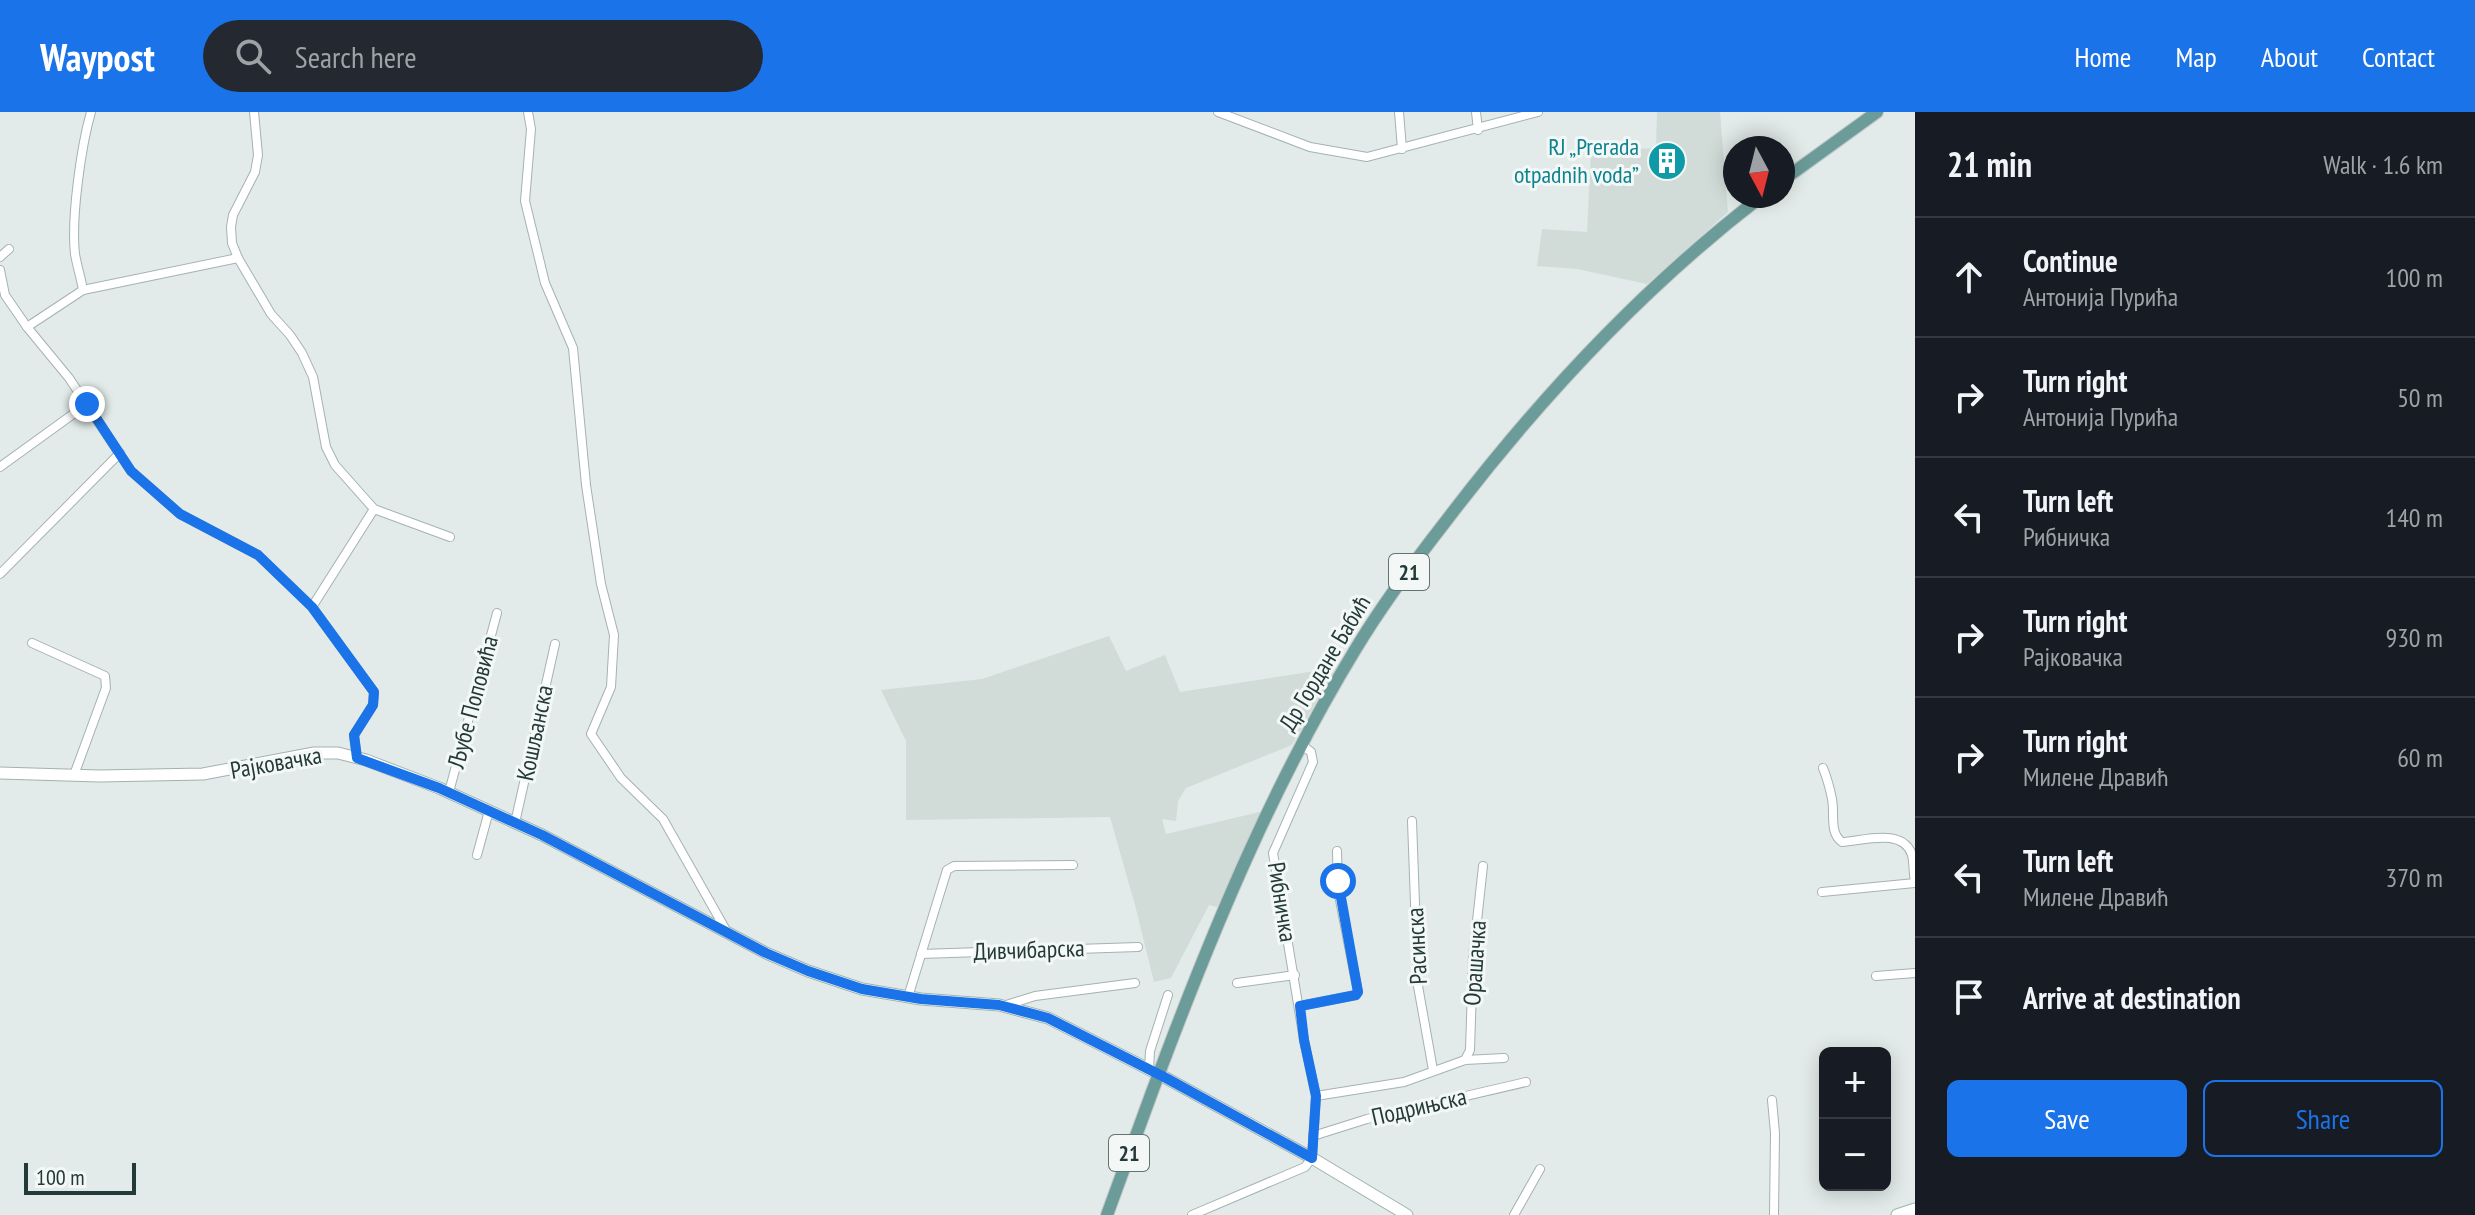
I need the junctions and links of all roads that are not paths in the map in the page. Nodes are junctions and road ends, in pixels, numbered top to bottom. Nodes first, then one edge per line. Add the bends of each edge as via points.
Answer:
1 (91, 112) edge
2 (254, 112) edge
3 (528, 112) edge
4 (1218, 112) edge
5 (1399, 112) edge
6 (1476, 112) edge
7 (1538, 112) edge
8 (1877, 112) edge
9 (1478, 130) junction
10 (1402, 149) junction
11 (1795, 171) edge
12 (1748, 208) edge
13 (9, 249) dead end
14 (0, 257) edge
15 (238, 258) junction
16 (0, 270) edge
17 (83, 290) junction
18 (27, 327) junction
19 (87, 404) junction
20 (120, 453) junction
21 (0, 467) edge
22 (374, 509) junction
23 (450, 537) dead end
24 (0, 574) edge
25 (312, 607) junction
26 (497, 613) dead end
27 (32, 643) dead end
28 (555, 644) dead end
29 (1302, 745) junction
30 (357, 758) junction
31 (1823, 768) dead end
32 (0, 773) edge
33 (74, 775) junction
34 (449, 792) junction
35 (489, 811) junction
36 (1412, 821) dead end
37 (515, 823) junction
38 (1337, 851) dead end
39 (477, 855) dead end
40 (1073, 865) dead end
41 (1483, 866) dead end
42 (1915, 882) edge
43 (1822, 892) dead end
44 (727, 932) junction
45 (1138, 947) dead end
46 (921, 954) junction
47 (1915, 973) edge
48 (1295, 975) junction
49 (1876, 976) dead end
50 (1135, 983) dead end
51 (1237, 983) dead end
52 (1168, 995) dead end
53 (908, 997) junction
54 (1003, 1006) junction
55 (1300, 1006) junction
56 (1504, 1058) dead end
57 (1465, 1060) junction
58 (1149, 1070) junction
59 (1433, 1070) junction
60 (1526, 1082) dead end
61 (1316, 1096) junction
62 (1772, 1100) dead end
63 (1313, 1136) junction
64 (1312, 1158) junction
65 (1540, 1169) dead end
66 (1915, 1209) edge
67 (1107, 1215) edge
68 (1192, 1215) edge
69 (1407, 1215) edge
70 (1514, 1215) edge
71 (1774, 1215) edge
72 (1897, 1215) edge

1 - 17 street via 75,218 75,255
2 - 15 street via 255,172 231,227
3 - 44 street via 525,201 545,283 573,348 586,485 614,635 611,687 591,734 621,778 663,819
4 - 10 street via 1310,147 1367,157
5 - 10 street
6 - 9 street
7 - 9 street
8 - 11 main road
9 - 10 street
12 - 29 main road, Др Гордане Бабић / 21 via 1628,312 1488,466 1357,646
13 - 14 street
15 - 17 street
15 - 22 street via 308,365 335,465
16 - 18 street via 5,295
17 - 18 street
18 - 19 street
19 - 20 street
19 - 21 street
20 - 24 street
20 - 25 street via 131,471 180,514 258,555
22 - 23 street
22 - 25 street
25 - 30 street via 374,692 373,705 354,735
26 - 34 street, Љубе Поповића
27 - 33 street via 107,680
28 - 37 street, Кошљанска
29 - 48 street, Рибничка via 1313,762 1273,853
29 - 67 main road, Др Гордане Бабић / 21, bridge via 1225,904
30 - 33 main road, Рајковачка via 314,753 203,774
30 - 34 main road, Рајковачка
31 - 42 street via 1838,840 1899,840 1911,852
32 - 33 main road, Рајковачка
34 - 35 main road, Рајковачка
35 - 37 main road, Рајковачка
35 - 39 street
36 - 59 street, Расинска via 1418,986
37 - 44 main road, Рајковачка
38 - 55 street via 1338,890 1358,992
40 - 46 street via 947,870
41 - 57 street, Орашачка via 1470,1050
42 - 43 street
44 - 53 main road, Рајковачка via 808,971
45 - 46 street, Дивчибарска
46 - 53 street
47 - 49 street
48 - 51 street, Рибничка
48 - 55 street, Рибничка
50 - 54 street via 1035,996
52 - 58 street
53 - 54 main road, Рајковачка
54 - 58 main road, Рајковачка via 1048,1018
55 - 61 street, Рибничка
56 - 57 street, Подрињска
57 - 59 street, Подрињска
58 - 64 main road, Рајковачка
59 - 61 street, Подрињска via 1404,1082
60 - 63 street, Подрињска
61 - 63 street, Рибничка
62 - 71 street
63 - 64 street, Рибничка
64 - 68 street via 1305,1167
64 - 69 main road, Рајковачка
65 - 70 street
66 - 72 main road

